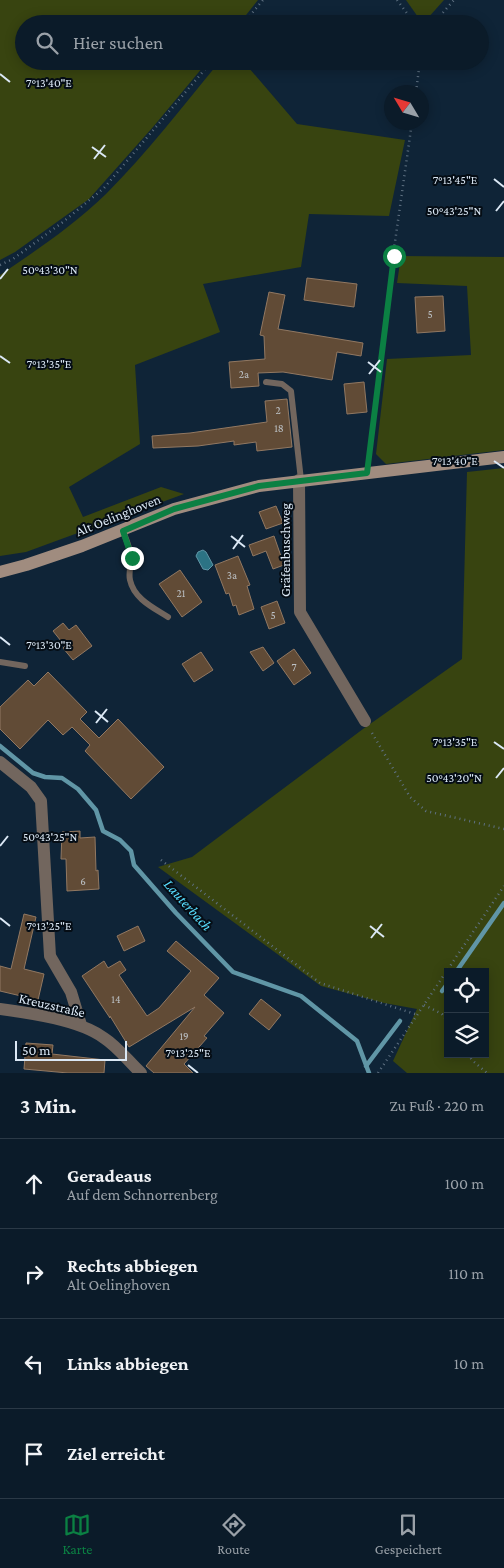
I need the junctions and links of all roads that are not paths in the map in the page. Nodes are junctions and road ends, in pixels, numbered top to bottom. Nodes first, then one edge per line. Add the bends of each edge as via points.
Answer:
1 (266, 382) dead end
2 (504, 457) edge
3 (300, 480) junction
4 (123, 531) junction
5 (0, 572) edge
6 (168, 617) dead end
7 (0, 662) edge
8 (25, 666) dead end
9 (365, 721) road end
10 (0, 762) edge
11 (0, 1009) edge
12 (80, 1025) junction
13 (141, 1073) edge

1 - 3 lane via 282,384 290,391
2 - 3 main road, Alt Oelinghoven
3 - 4 main road, Alt Oelinghoven via 259,486 174,509
3 - 9 street, Gräfenbuschweg via 300,612
4 - 5 main road, Alt Oelinghoven
4 - 6 lane via 132,558 129,571 133,590
7 - 8 lane
10 - 12 street via 31,787 41,801 50,956 71,992
11 - 12 street, Kreuzstraße
12 - 13 street, Kreuzstraße via 104,1038

